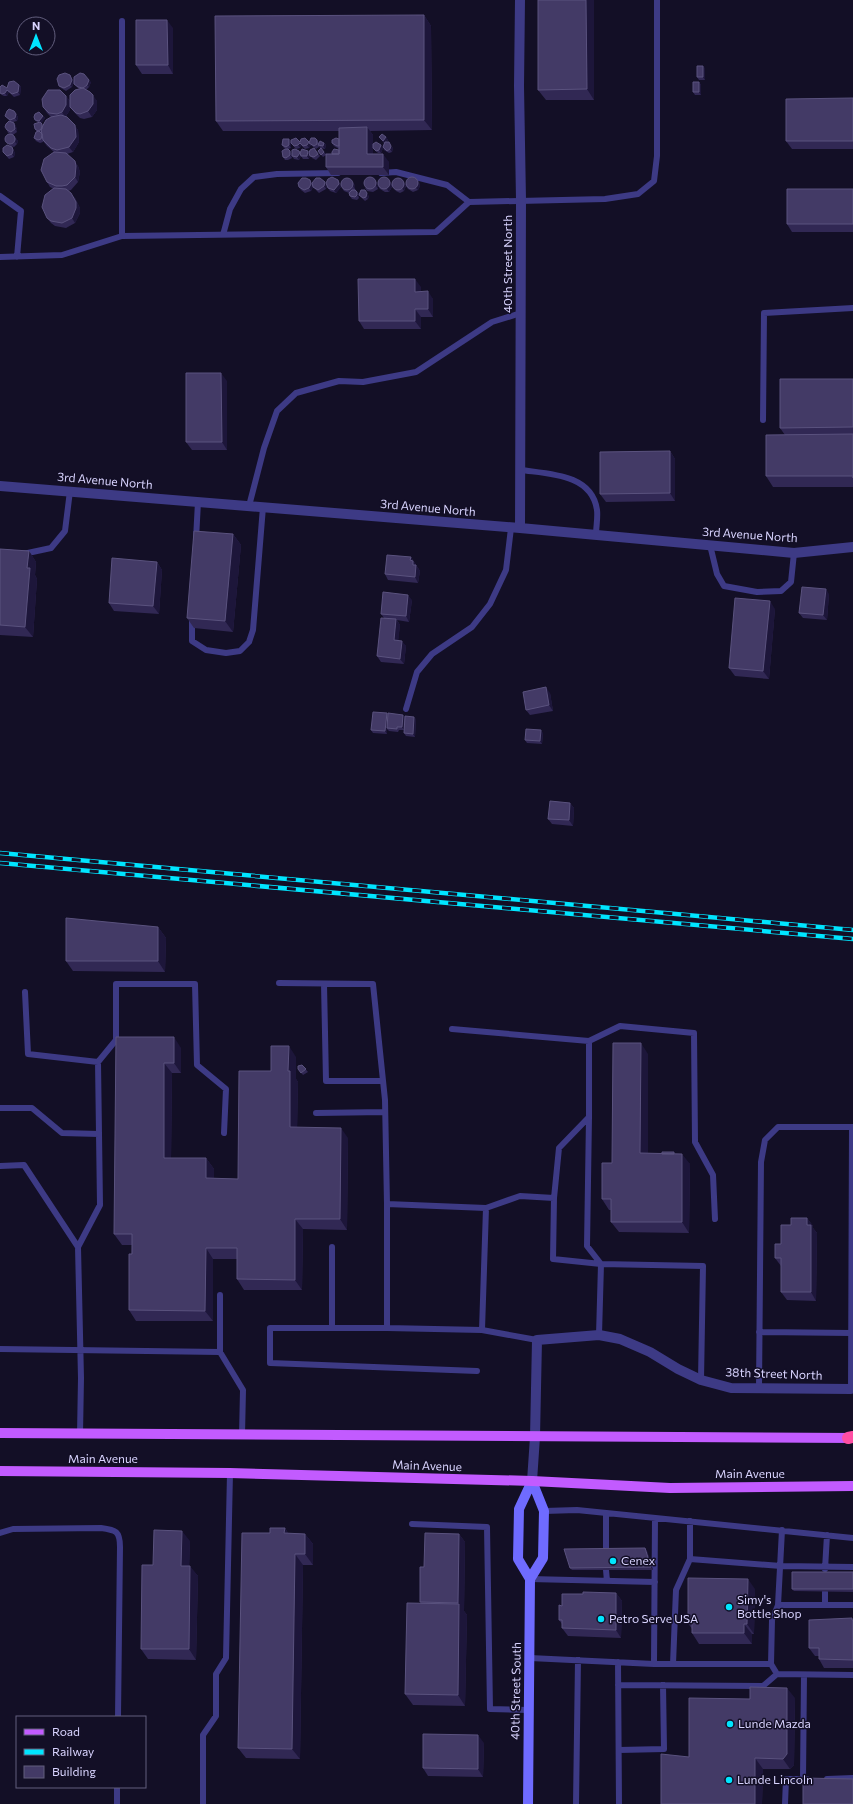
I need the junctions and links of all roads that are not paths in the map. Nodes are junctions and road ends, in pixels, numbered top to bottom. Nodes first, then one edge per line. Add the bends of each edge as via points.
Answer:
1 (520, 0) edge
2 (656, 0) edge
3 (122, 21) dead end
4 (349, 173) edge
5 (372, 173) edge
6 (0, 196) edge
7 (521, 200) junction
8 (469, 202) junction
9 (223, 234) junction
10 (122, 236) junction
11 (0, 257) edge
12 (17, 257) junction
13 (853, 308) edge
14 (521, 314) junction
15 (763, 420) dead end
16 (521, 470) junction
17 (0, 486) edge
18 (70, 491) junction
19 (198, 502) junction
20 (249, 506) junction
21 (263, 507) junction
22 (516, 528) junction
23 (596, 535) junction
24 (710, 545) junction
25 (853, 547) edge
26 (196, 548) edge
27 (18, 553) edge
28 (794, 553) junction
29 (193, 610) edge
30 (406, 709) dead end
31 (279, 983) dead end
32 (324, 984) junction
33 (25, 992) dead end
34 (452, 1029) dead end
35 (589, 1041) junction
36 (98, 1062) junction
37 (383, 1081) junction
38 (0, 1108) edge
39 (385, 1112) junction
40 (316, 1113) dead end
41 (588, 1117) junction
42 (224, 1133) dead end
43 (99, 1134) junction
44 (0, 1166) edge
45 (554, 1198) junction
46 (387, 1204) junction
47 (486, 1208) junction
48 (715, 1219) dead end
49 (78, 1247) junction
50 (332, 1247) dead end
51 (601, 1264) junction
52 (220, 1295) dead end
53 (332, 1328) junction
54 (387, 1328) junction
55 (482, 1330) junction
56 (760, 1332) junction
57 (851, 1333) junction
58 (599, 1334) junction
59 (537, 1340) junction
60 (0, 1349) edge
61 (81, 1350) junction
62 (220, 1352) junction
63 (477, 1371) dead end
64 (701, 1380) junction
65 (759, 1388) junction
66 (852, 1388) edge
67 (0, 1433) edge
68 (80, 1434) junction
69 (242, 1435) junction
70 (534, 1437) junction
71 (851, 1438) edge
72 (0, 1472) edge
73 (230, 1473) junction
74 (532, 1481) junction
75 (853, 1486) edge
76 (544, 1511) junction
77 (606, 1513) junction
78 (655, 1518) junction
79 (690, 1521) junction
80 (412, 1524) dead end
81 (782, 1530) junction
82 (0, 1533) edge
83 (827, 1535) junction
84 (853, 1538) edge
85 (606, 1551) edge
86 (690, 1559) junction
87 (780, 1566) junction
88 (825, 1567) junction
89 (853, 1567) edge
90 (606, 1570) edge
91 (826, 1575) edge
92 (530, 1578) junction
93 (607, 1580) junction
94 (655, 1582) junction
95 (825, 1592) edge
96 (778, 1605) junction
97 (825, 1605) junction
98 (853, 1605) edge
99 (530, 1658) junction
100 (578, 1660) junction
101 (618, 1662) junction
102 (654, 1664) junction
103 (673, 1664) junction
104 (771, 1664) junction
105 (777, 1674) junction
106 (804, 1675) junction
107 (853, 1675) edge
108 (618, 1685) junction
109 (663, 1685) junction
110 (529, 1710) junction
111 (118, 1716) edge
112 (618, 1750) junction
113 (853, 1778) edge
114 (803, 1779) junction
115 (811, 1779) edge
116 (819, 1779) edge
117 (117, 1788) edge
118 (117, 1804) edge
119 (203, 1804) edge
120 (528, 1804) edge
121 (576, 1804) edge
122 (619, 1804) edge
123 (785, 1804) edge

1 - 7 street, 40th Street North
2 - 7 lane via 657,156 654,181 638,194 605,198
3 - 10 lane
4 - 9 lane via 277,174 254,177 241,190 230,209
5 - 8 lane via 396,172 447,185
6 - 12 lane via 21,211
7 - 8 lane
7 - 14 street, 40th Street North
8 - 9 lane via 436,232
9 - 10 lane
10 - 12 lane via 62,255
11 - 12 lane
13 - 15 lane via 764,313
14 - 16 street, 40th Street North
14 - 20 lane via 492,322 416,372 363,382 339,381 296,393 276,411
16 - 22 street, 40th Street North
16 - 23 lane via 559,475 588,489 597,509
17 - 18 street, 3rd Avenue North
18 - 19 street, 3rd Avenue North
18 - 27 lane via 65,531 50,548
19 - 20 street, 3rd Avenue North
19 - 26 lane
20 - 21 street, 3rd Avenue North
21 - 22 street, 3rd Avenue North
21 - 29 lane via 253,630 249,642 240,651 226,653 206,650 192,641
22 - 23 street, 3rd Avenue North
22 - 30 lane via 506,570 490,604 472,627 432,654 417,672
23 - 24 street, 3rd Avenue North
24 - 28 street, 3rd Avenue North
24 - 28 lane via 716,574 724,586 757,592 781,591 791,582
25 - 28 street, 3rd Avenue North
31 - 32 lane
32 - 37 lane via 373,984
32 - 37 lane via 326,1081
33 - 36 lane via 28,1054
34 - 35 lane
35 - 41 lane
35 - 48 lane via 620,1026 694,1033 695,1142 712,1175
36 - 42 lane via 116,1040 116,984 195,984 197,1065 226,1089
36 - 43 lane
37 - 39 lane
38 - 43 lane via 32,1108 62,1133
39 - 40 lane
39 - 46 lane
41 - 45 lane via 558,1148
41 - 51 lane via 587,1246
43 - 49 lane via 100,1206
44 - 49 lane via 24,1165
45 - 47 lane via 520,1196
45 - 51 lane via 553,1259
46 - 47 lane
46 - 54 lane
47 - 55 lane
49 - 61 lane
50 - 53 lane
51 - 58 lane
51 - 64 lane via 703,1266
52 - 62 lane
53 - 54 lane
53 - 63 lane via 270,1328 270,1363
54 - 55 lane
55 - 59 lane
56 - 57 lane
56 - 57 lane via 761,1162 765,1140 778,1128 852,1128
56 - 65 lane
57 - 66 lane
58 - 59 street, 38th Street North
58 - 64 street, 38th Street North via 620,1338
59 - 70 street
60 - 61 lane
61 - 62 lane
61 - 68 lane
62 - 69 lane via 242,1390
64 - 65 street, 38th Street North via 731,1388
65 - 66 street, 38th Street North
67 - 68 main road, Main Avenue
68 - 69 main road, Main Avenue
69 - 70 main road, Main Avenue
70 - 71 main road, Main Avenue
70 - 74 street
72 - 73 main road, Main Avenue
73 - 74 main road, Main Avenue
73 - 119 lane via 226,1658 216,1674 216,1716 203,1735
74 - 75 main road, Main Avenue via 670,1488
74 - 76 street
74 - 92 street via 519,1509 518,1559
76 - 77 lane via 577,1510
76 - 92 street via 543,1558
77 - 78 lane
77 - 85 lane
78 - 79 lane
78 - 94 lane
79 - 81 lane
79 - 86 lane
80 - 110 lane via 487,1527 490,1709
81 - 83 lane
81 - 87 lane
82 - 111 lane via 13,1529 101,1528 117,1533 120,1538
83 - 84 lane
83 - 88 lane
86 - 87 lane
86 - 103 lane via 676,1590
87 - 88 lane
87 - 96 lane
88 - 89 lane
88 - 91 lane
90 - 93 lane
92 - 93 lane
92 - 99 street, 40th Street South
93 - 94 lane
94 - 102 lane
95 - 97 lane
96 - 97 lane
96 - 104 lane via 772,1620
97 - 98 lane
99 - 100 lane
99 - 110 street, 40th Street South
100 - 101 lane
100 - 121 lane
101 - 102 lane
101 - 108 lane
102 - 103 lane
103 - 104 lane
104 - 105 lane
105 - 106 lane
105 - 109 lane via 763,1686
106 - 107 lane
106 - 114 lane
108 - 109 lane
108 - 112 lane
109 - 112 lane via 664,1748
110 - 120 street, 40th Street South
112 - 122 lane
113 - 116 lane
114 - 115 lane
114 - 123 lane via 786,1780
117 - 118 lane

